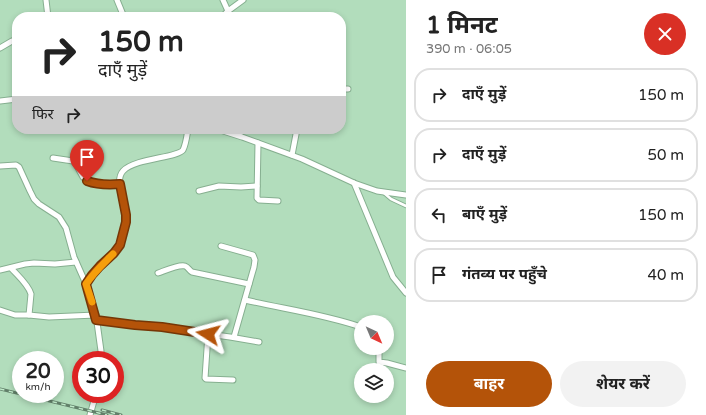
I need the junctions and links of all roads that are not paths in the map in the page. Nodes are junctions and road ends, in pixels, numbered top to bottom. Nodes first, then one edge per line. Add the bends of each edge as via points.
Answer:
1 (46, 0) edge
2 (117, 0) edge
3 (223, 0) edge
4 (243, 0) edge
5 (228, 11) joint
6 (47, 12) edge
7 (122, 12) edge
8 (12, 41) edge
9 (0, 48) edge
10 (12, 100) edge
11 (0, 101) edge
12 (187, 134) edge
13 (232, 134) edge
14 (296, 134) edge
15 (258, 143) junction
16 (292, 156) junction
17 (53, 158) dead end
18 (0, 166) edge
19 (354, 183) junction
20 (120, 184) junction
21 (257, 186) junction
22 (199, 191) dead end
23 (382, 192) junction
24 (406, 195) edge
25 (278, 201) dead end
26 (406, 206) edge
27 (221, 246) dead end
28 (76, 262) junction
29 (11, 268) junction
30 (0, 270) edge
31 (158, 273) dead end
32 (86, 284) junction
33 (249, 284) junction
34 (406, 293) edge
35 (245, 300) junction
36 (0, 310) edge
37 (29, 316) junction
38 (96, 318) junction
39 (354, 325) edge
40 (208, 334) junction
41 (234, 337) junction
42 (259, 342) dead end
43 (101, 351) edge
44 (379, 355) edge
45 (406, 368) edge
46 (233, 380) dead end
47 (93, 403) edge
48 (90, 415) edge

1 - 6 street
2 - 7 street
3 - 5 street
4 - 5 street
8 - 9 street
10 - 11 street
12 - 20 street via 182,152 142,161 126,168 120,176
13 - 15 street
14 - 16 street
15 - 16 street
15 - 21 street
16 - 19 street
17 - 20 street via 73,161 83,177 94,184
18 - 28 street via 19,167 34,199 59,217 66,228
19 - 23 street
19 - 34 street via 393,277
20 - 32 street via 126,215 120,245
21 - 22 street via 219,186
21 - 25 street via 258,199
23 - 24 street
23 - 26 lane
27 - 33 street via 253,255 255,260
28 - 29 street via 29,264
28 - 32 street
29 - 30 street
29 - 37 street via 31,294
31 - 33 street via 186,266 192,272
32 - 38 street
33 - 35 street
35 - 39 street
35 - 41 street
36 - 37 street
37 - 38 street
38 - 40 street
38 - 43 street
40 - 41 street
40 - 46 street via 205,378
41 - 42 street
44 - 45 street via 379,362
47 - 48 street

